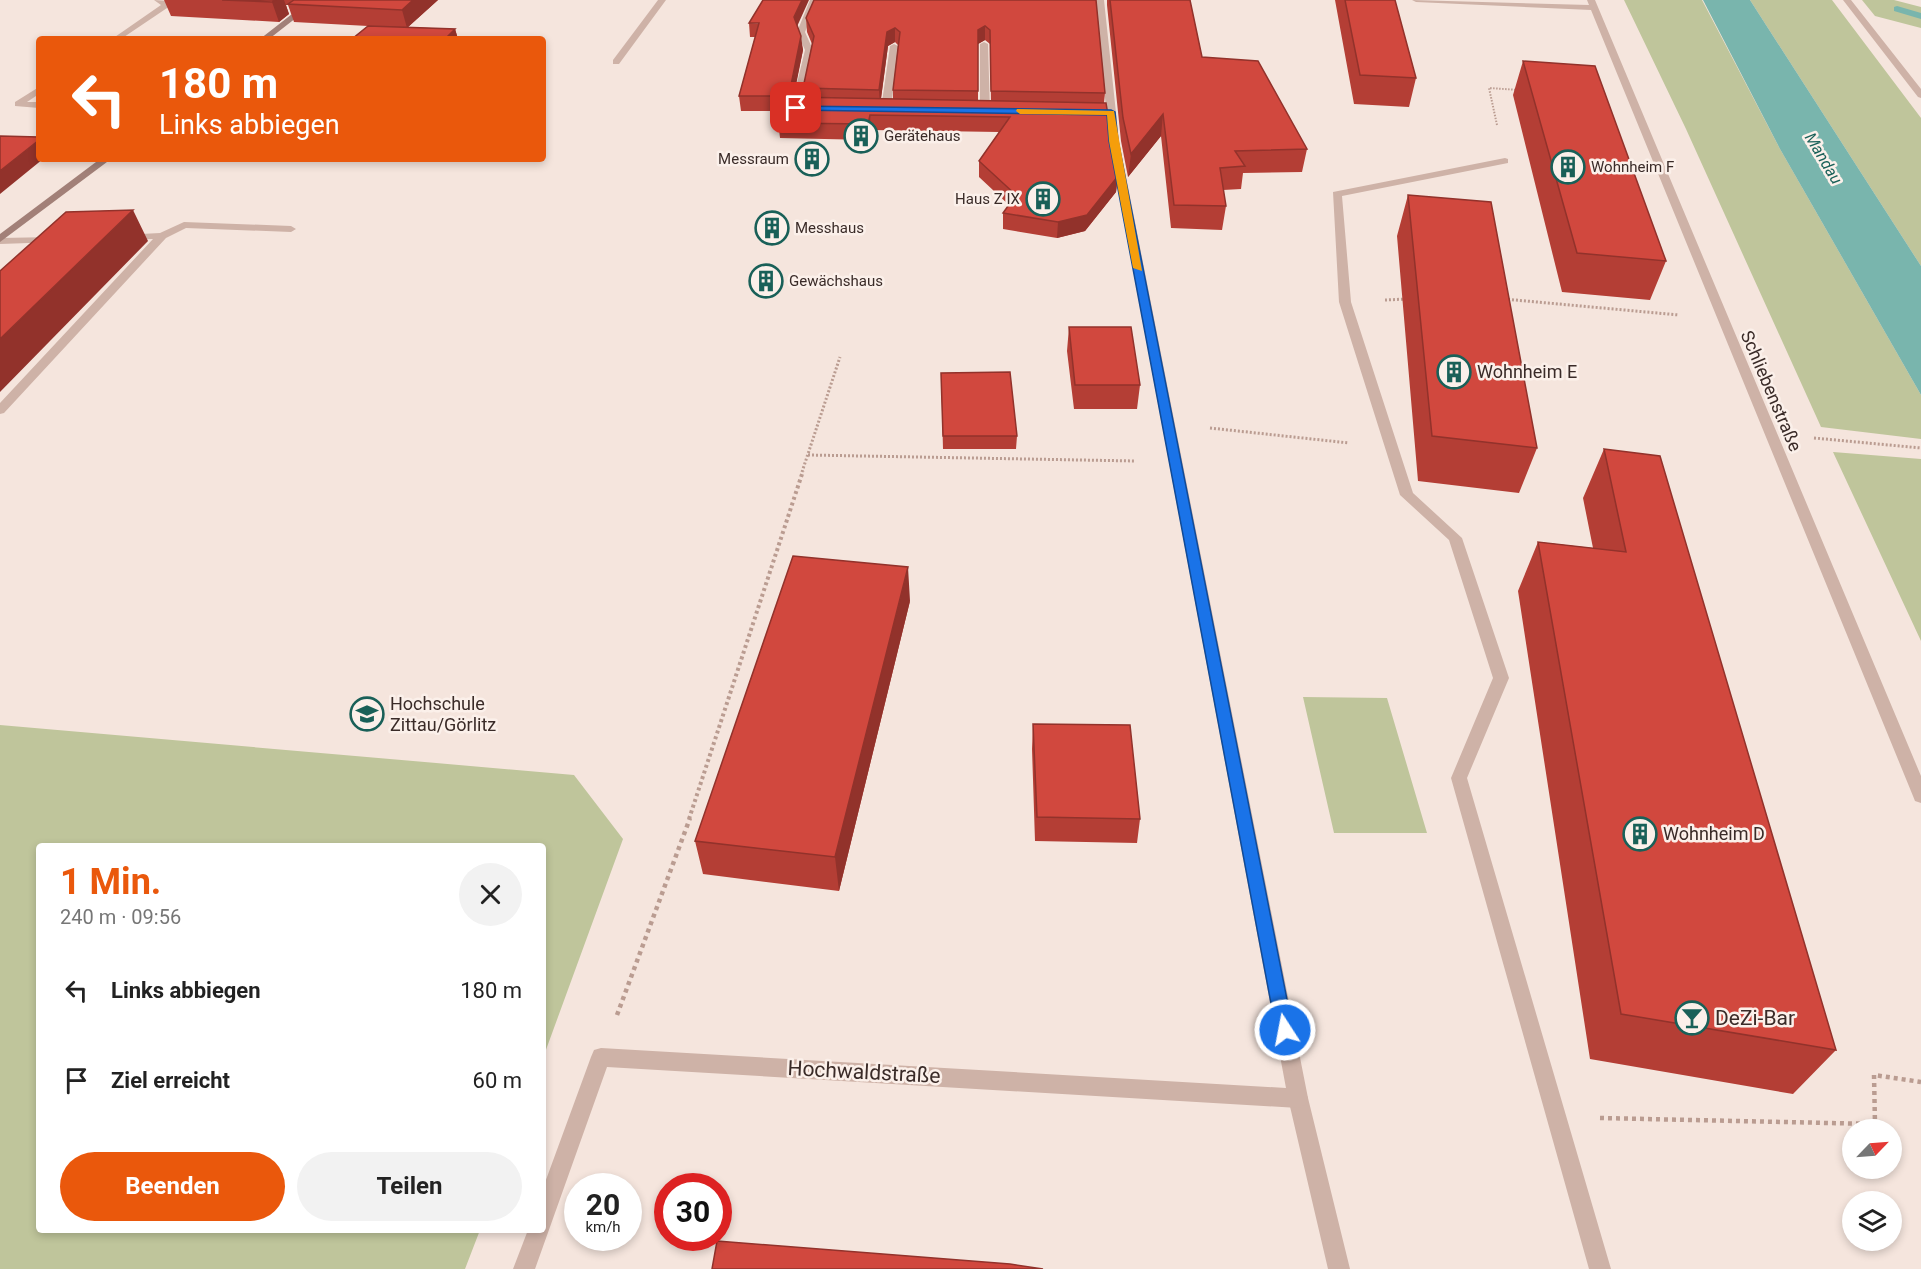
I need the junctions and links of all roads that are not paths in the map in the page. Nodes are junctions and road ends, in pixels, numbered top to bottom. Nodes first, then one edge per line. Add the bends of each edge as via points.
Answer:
1 (158, 0) edge
2 (315, 0) edge
3 (662, 0) edge
4 (814, 0) edge
5 (1100, 0) edge
6 (1416, 0) edge
7 (1847, 0) edge
8 (169, 3) junction
9 (191, 4) dead end
10 (1593, 4) edge
11 (291, 9) dead end
12 (302, 10) junction
13 (120, 36) edge
14 (268, 36) edge
15 (984, 44) edge
16 (894, 46) edge
17 (616, 62) dead end
18 (36, 92) edge
19 (1921, 95) edge
20 (36, 105) edge
21 (818, 108) edge
22 (874, 109) edge
23 (886, 109) junction
24 (897, 109) edge
25 (974, 111) edge
26 (985, 111) junction
27 (996, 111) edge
28 (1505, 161) road end
29 (102, 162) edge
30 (291, 230) dead end
31 (162, 236) junction
32 (116, 238) edge
33 (70, 239) edge
34 (0, 240) edge
35 (0, 410) edge
36 (1921, 796) edge
37 (1298, 1098) junction
38 (546, 1210) edge
39 (537, 1233) edge
40 (524, 1269) edge
41 (1339, 1269) edge
42 (1600, 1269) edge

1 - 8 street
2 - 12 main road
3 - 17 street
4 - 21 street via 801,32 809,50 796,108
5 - 37 street via 1105,112 1114,141
6 - 10 street
7 - 19 street
8 - 9 street
8 - 13 street
10 - 36 street, Schliebenstraße
11 - 12 street
12 - 14 main road
15 - 26 street
16 - 23 street
18 - 20 street via 18,104
22 - 23 street
23 - 24 street
25 - 26 street
26 - 27 street
28 - 42 street via 1337,194 1344,302 1407,495 1455,538 1501,678 1459,778
29 - 34 main road
30 - 31 street via 184,225
31 - 32 street
31 - 35 street
33 - 34 street
37 - 38 street, Hochwaldstraße via 601,1057
37 - 41 street
39 - 40 street

